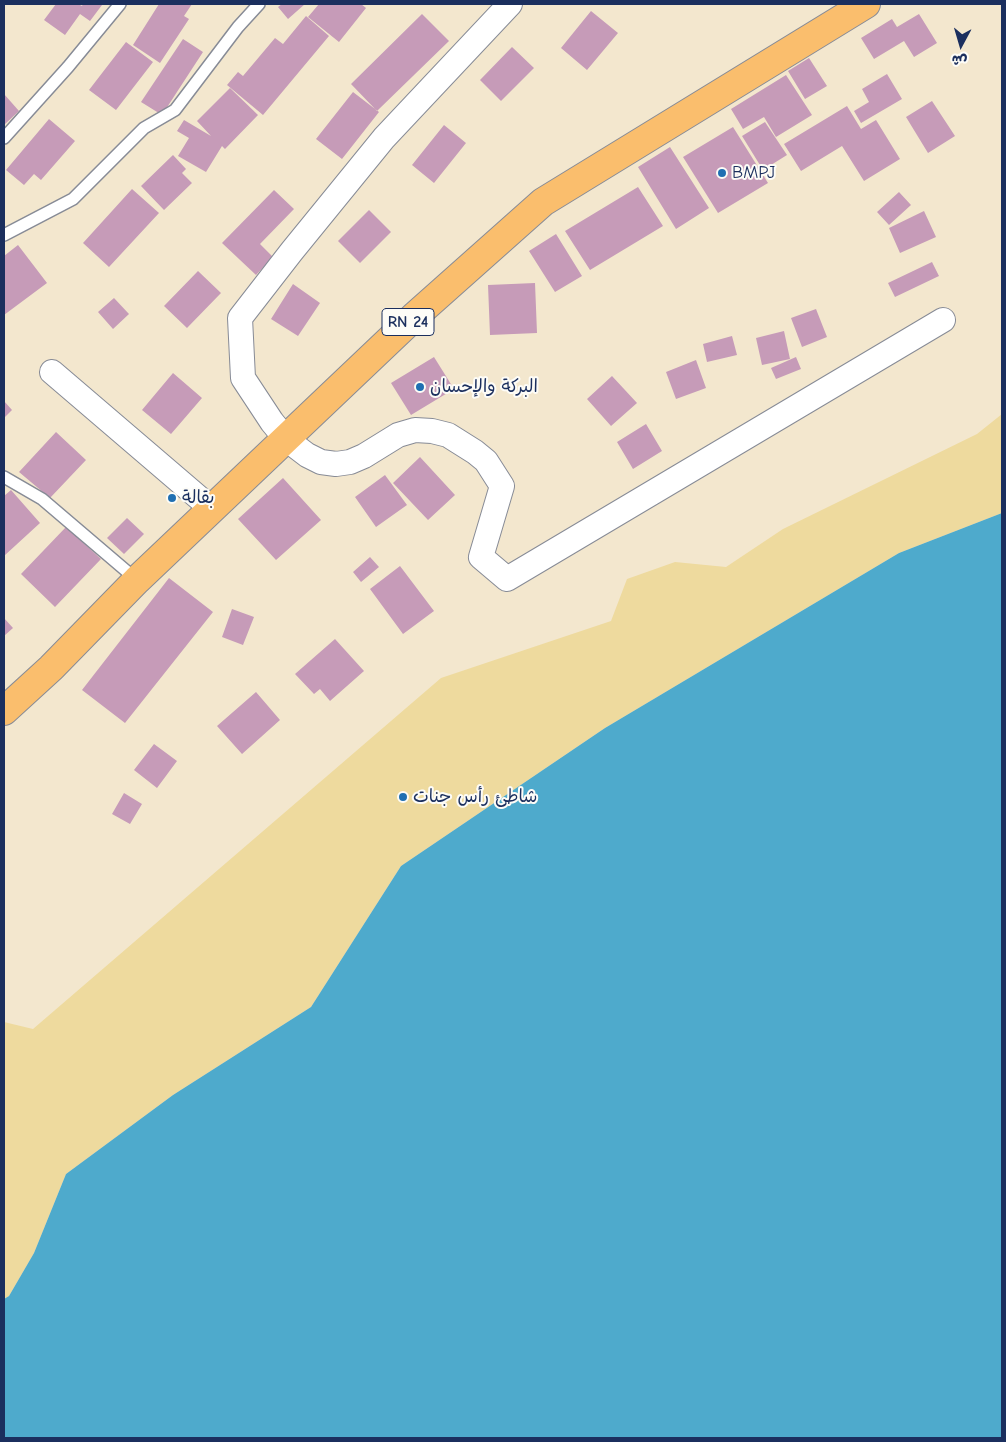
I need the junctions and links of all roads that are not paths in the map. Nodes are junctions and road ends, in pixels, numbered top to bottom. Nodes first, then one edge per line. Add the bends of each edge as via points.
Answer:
1 (120, 4) edge
2 (258, 4) edge
3 (510, 4) edge
4 (866, 4) edge
5 (4, 138) edge
6 (4, 235) edge
7 (943, 320) dead end
8 (52, 372) dead end
9 (286, 439) junction
10 (4, 477) edge
11 (212, 509) junction
12 (137, 580) junction
13 (4, 710) edge

1 - 5 lane
2 - 6 lane via 175,110 144,128 73,199
3 - 9 street via 384,138 240,318 243,378
4 - 9 main road, RN 24 via 543,202 416,315
7 - 9 street via 507,579 481,557 502,486 491,467 475,452 448,435 415,430 398,434 364,456 336,464 321,462
8 - 11 street
9 - 11 main road, RN 24
10 - 12 lane via 42,499
11 - 12 main road, RN 24
12 - 13 main road, RN 24 via 51,668

